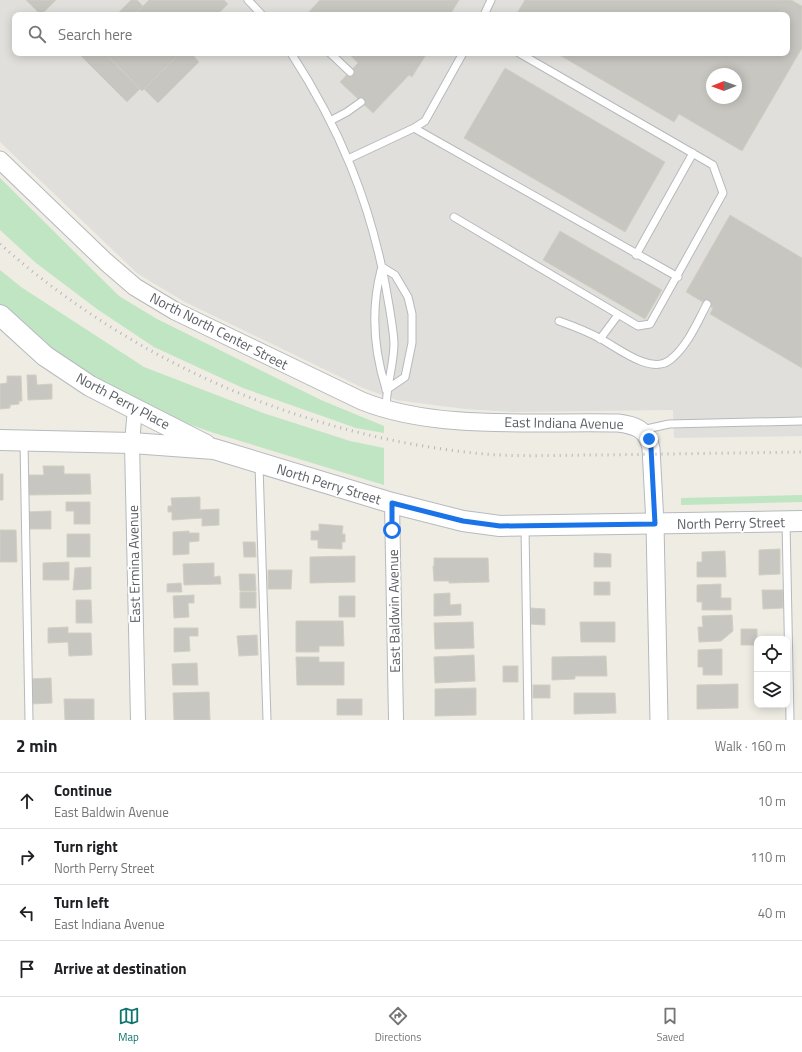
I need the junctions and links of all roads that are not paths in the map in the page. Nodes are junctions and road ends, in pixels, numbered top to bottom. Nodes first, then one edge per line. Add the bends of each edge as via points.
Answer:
1 (248, 0) edge
2 (491, 0) edge
3 (259, 12) edge
4 (485, 12) edge
5 (293, 56) edge
6 (333, 56) edge
7 (461, 56) edge
8 (524, 56) edge
9 (350, 72) dead end
10 (361, 102) dead end
11 (330, 121) junction
12 (414, 128) junction
13 (693, 153) junction
14 (348, 159) junction
15 (0, 160) edge
16 (454, 217) dead end
17 (636, 255) junction
18 (382, 267) junction
19 (678, 277) junction
20 (707, 304) dead end
21 (0, 315) edge
22 (618, 315) junction
23 (559, 320) dead end
24 (600, 339) junction
25 (386, 390) junction
26 (362, 402) joint
27 (135, 408) junction
28 (386, 411) junction
29 (802, 421) edge
30 (642, 430) junction
31 (0, 440) edge
32 (24, 440) junction
33 (132, 442) junction
34 (214, 449) junction
35 (259, 463) junction
36 (392, 503) junction
37 (794, 522) edge
38 (655, 524) junction
39 (525, 527) junction
40 (29, 720) edge
41 (138, 720) edge
42 (267, 720) edge
43 (396, 720) edge
44 (528, 720) edge
45 (659, 720) edge
46 (790, 720) edge

1 - 3 lane
2 - 4 lane
5 - 11 lane
6 - 9 lane
7 - 12 lane via 425,121
8 - 13 lane
10 - 11 lane
11 - 14 lane
12 - 14 lane
12 - 17 lane
13 - 17 lane
13 - 19 lane via 713,165 723,193
14 - 18 lane via 369,216
15 - 26 street, North North Center Street via 121,276 153,299
16 - 22 lane
17 - 19 lane
18 - 25 lane via 394,342 392,367
18 - 25 lane via 376,288 376,340 379,369
18 - 25 lane via 396,275 408,297 412,314 412,343 405,377
19 - 22 lane via 650,324 638,326
20 - 24 lane via 680,349 660,365 640,361
21 - 27 main road, North Perry Place via 45,356 90,386
22 - 24 lane
23 - 24 lane
25 - 28 lane
26 - 28 street, East Indiana Avenue
27 - 33 street, East Ermina Avenue
27 - 34 main road, North Perry Place
28 - 30 street, East Indiana Avenue via 446,420 618,423
29 - 30 lane via 669,424
30 - 38 street, East Indiana Avenue via 649,439 651,448
31 - 32 main road, North Perry Street
32 - 33 main road, North Perry Street
32 - 40 lane
33 - 34 main road, North Perry Street
33 - 41 street, East Ermina Avenue
34 - 35 main road, North Perry Street
35 - 36 main road, North Perry Street
35 - 42 lane
36 - 39 main road, North Perry Street via 463,521
36 - 43 street, East Baldwin Avenue
37 - 38 main road, North Perry Street
37 - 46 lane
38 - 39 main road, North Perry Street
38 - 45 street, East Indiana Avenue
39 - 44 lane

